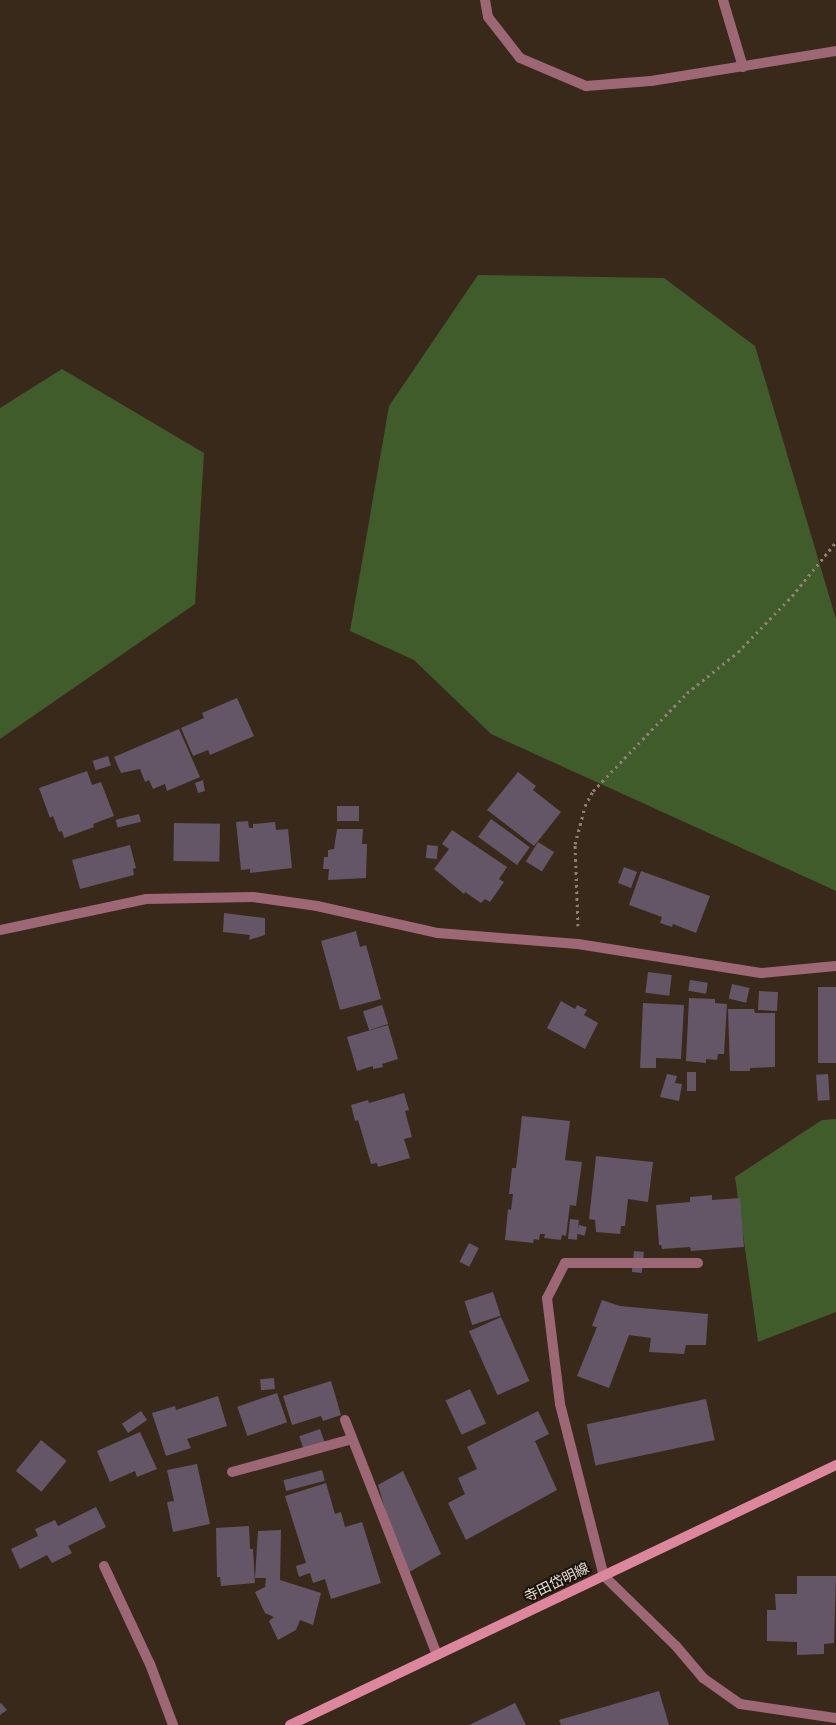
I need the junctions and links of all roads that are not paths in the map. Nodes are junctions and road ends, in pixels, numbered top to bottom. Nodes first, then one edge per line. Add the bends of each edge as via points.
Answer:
1 (485, 0) edge
2 (724, 0) edge
3 (836, 51) edge
4 (743, 67) junction
5 (0, 930) edge
6 (836, 966) edge
7 (698, 1264) dead end
8 (345, 1420) dead end
9 (352, 1439) junction
10 (836, 1465) edge
11 (232, 1472) dead end
12 (104, 1566) dead end
13 (604, 1576) junction
14 (437, 1655) junction
15 (836, 1718) edge
16 (297, 1724) edge
17 (173, 1725) edge

1 - 4 street via 488,17 520,58 586,86 651,81
2 - 4 street
3 - 4 street
5 - 6 street via 146,899 253,897 317,906 438,933 578,944 761,973
7 - 13 street via 565,1264 547,1298 560,1404
8 - 9 street
9 - 11 street
9 - 14 street
10 - 13 main road, 寺田岱明線
12 - 17 street via 150,1664
13 - 14 main road, 寺田岱明線
13 - 15 street via 704,1678 740,1704
14 - 16 main road, 寺田岱明線

